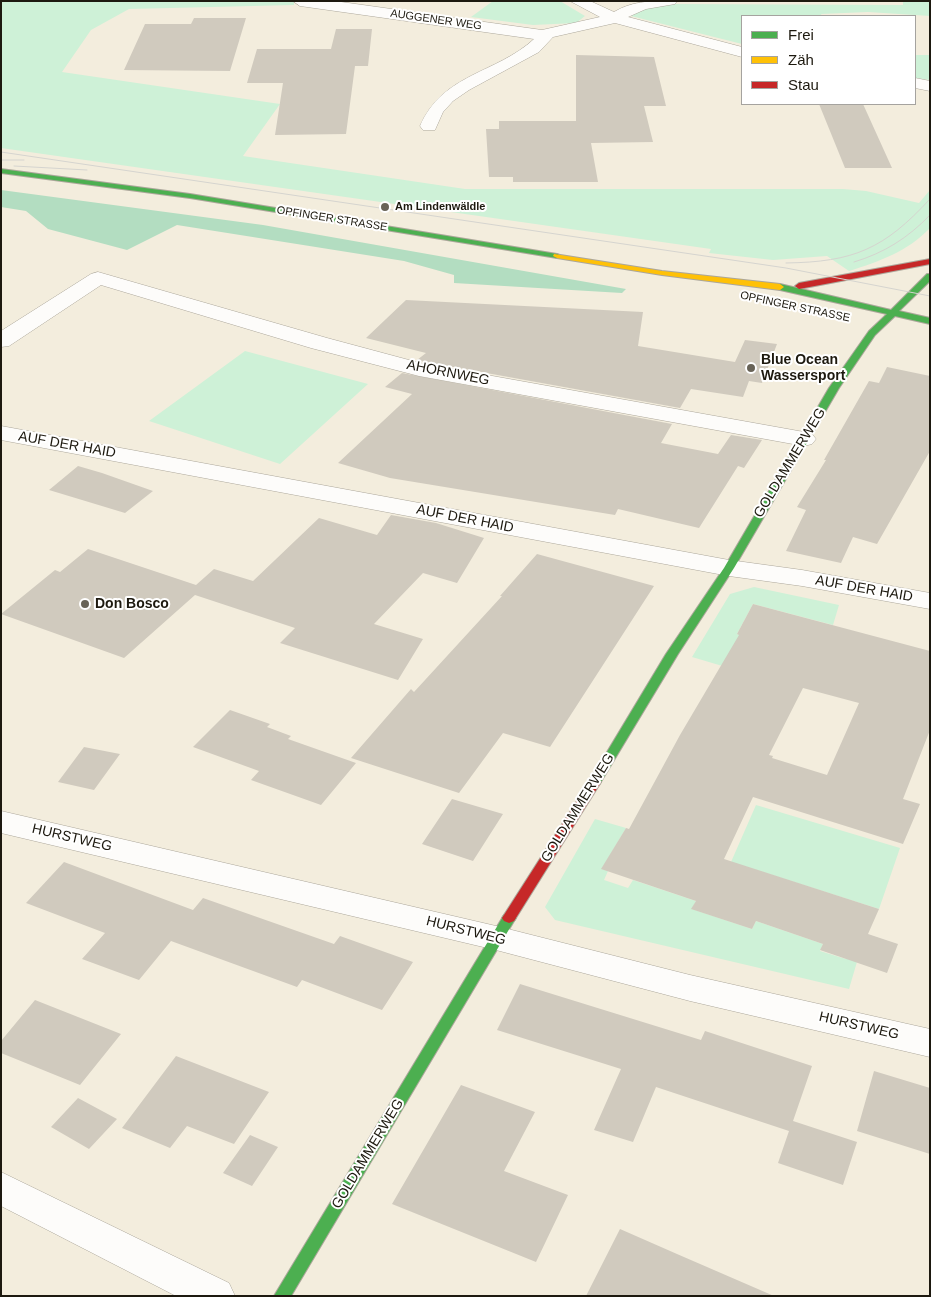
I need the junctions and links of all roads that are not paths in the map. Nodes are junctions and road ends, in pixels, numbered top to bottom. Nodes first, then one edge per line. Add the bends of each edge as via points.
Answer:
1 (300, 1) edge
2 (577, 1) edge
3 (670, 1) edge
4 (615, 18) junction
5 (542, 34) junction
6 (741, 52) edge
7 (916, 84) edge
8 (930, 86) edge
9 (429, 126) dead end
10 (1, 171) edge
11 (930, 260) edge
12 (662, 273) junction
13 (930, 276) edge
14 (786, 288) junction
15 (726, 292) dead end
16 (894, 314) junction
17 (930, 321) edge
18 (863, 322) dead end
19 (887, 327) junction
20 (1, 341) edge
21 (1, 433) edge
22 (804, 439) junction
23 (729, 568) junction
24 (930, 601) edge
25 (1, 822) edge
26 (496, 938) junction
27 (930, 1043) edge
28 (1, 1188) edge
29 (215, 1296) edge
30 (282, 1296) edge

1 - 5 street, AUGGENER WEG
2 - 4 street
3 - 4 street via 630,9
4 - 5 street, AUGGENER WEG
4 - 6 street
5 - 9 street via 545,37 537,47 478,77 439,104
7 - 8 street
10 - 12 street, OPFINGER STRASSE via 190,196
11 - 14 street
12 - 14 street, OPFINGER STRASSE
12 - 15 street, OPFINGER STRASSE via 697,286
13 - 16 street, GOLDAMMERWEG
14 - 16 street, OPFINGER STRASSE
16 - 17 street, OPFINGER STRASSE
16 - 19 street, GOLDAMMERWEG
18 - 19 street, OPFINGER STRASSE
19 - 22 street, GOLDAMMERWEG via 872,334 860,350
20 - 22 street, AHORNWEG via 98,278 419,369
21 - 23 street, AUF DER HAID
22 - 23 street, GOLDAMMERWEG
23 - 24 street, AUF DER HAID
23 - 26 street, GOLDAMMERWEG
25 - 26 street, HURSTWEG
26 - 27 street, HURSTWEG via 609,968
26 - 30 street, GOLDAMMERWEG
28 - 29 street

